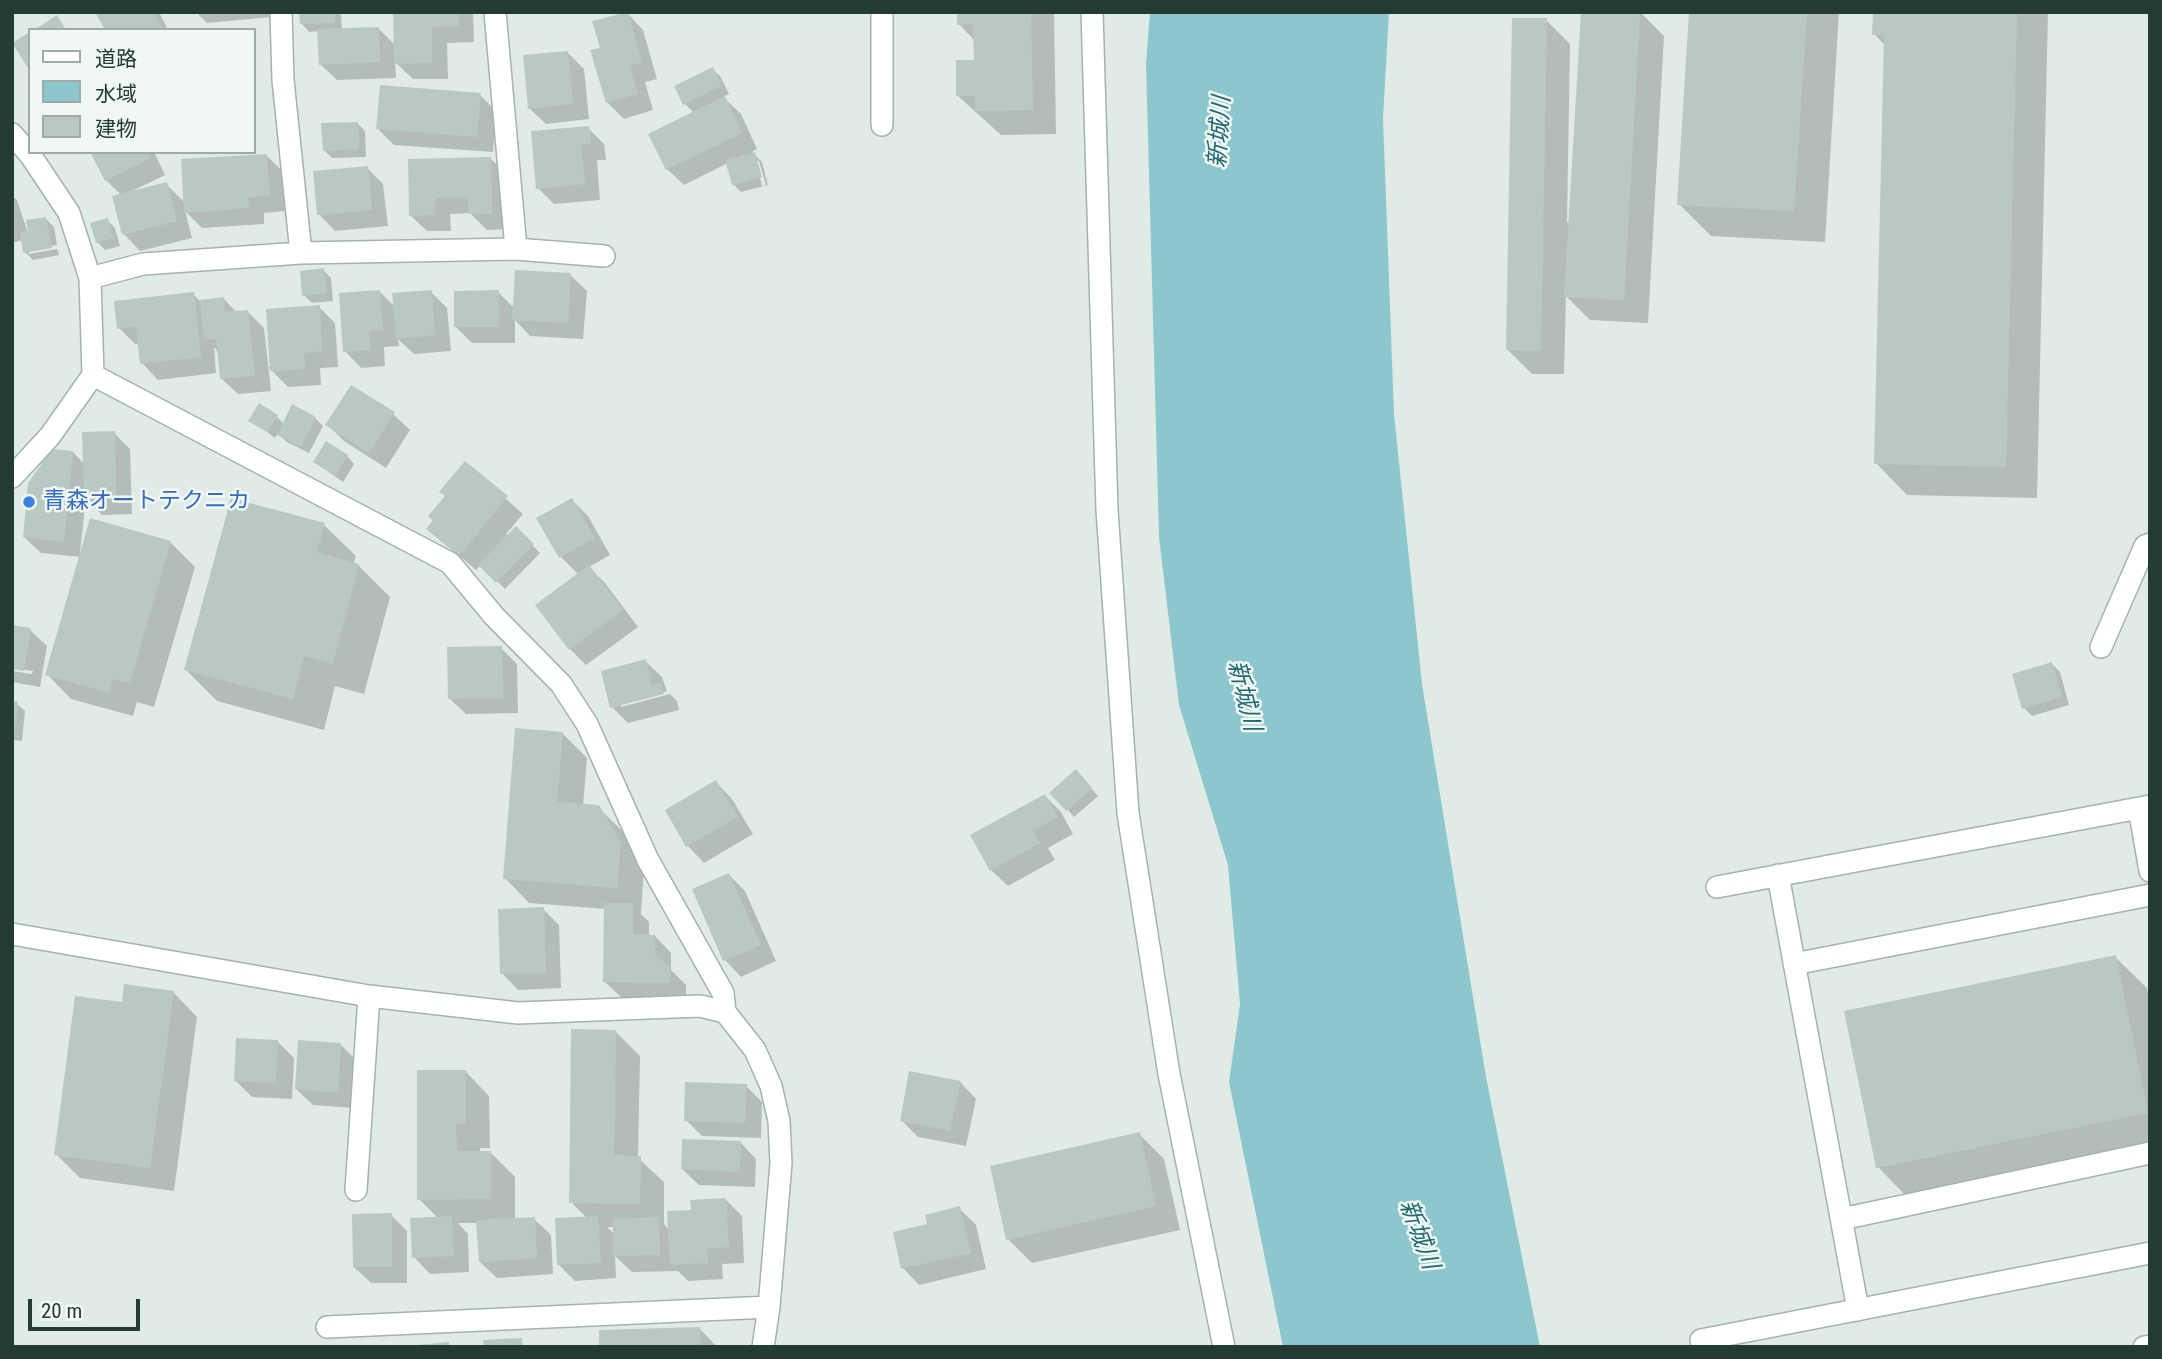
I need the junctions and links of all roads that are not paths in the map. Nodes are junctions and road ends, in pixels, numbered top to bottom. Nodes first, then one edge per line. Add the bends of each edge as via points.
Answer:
1 (281, 12) edge
2 (495, 12) edge
3 (882, 12) edge
4 (1092, 12) edge
5 (882, 125) dead end
6 (12, 134) edge
7 (28, 153) edge
8 (29, 154) edge
9 (516, 249) junction
10 (301, 253) junction
11 (604, 256) dead end
12 (90, 278) junction
13 (93, 375) junction
14 (12, 477) edge
15 (2150, 544) edge
16 (2101, 647) dead end
17 (2144, 807) edge
18 (2150, 871) edge
19 (1778, 875) junction
20 (1717, 887) dead end
21 (2150, 895) edge
22 (12, 934) edge
23 (1794, 964) junction
24 (369, 996) junction
25 (725, 1012) junction
26 (2150, 1153) edge
27 (356, 1190) dead end
28 (1842, 1219) junction
29 (2150, 1254) edge
30 (769, 1307) junction
31 (1858, 1310) junction
32 (327, 1327) dead end
33 (2150, 1346) edge
34 (763, 1347) edge
35 (1224, 1347) edge
36 (1703, 1347) edge
37 (2144, 1347) edge

1 - 10 street via 283,80
2 - 9 street
3 - 5 street
4 - 35 street via 1107,510 1128,813 1169,1074
6 - 7 street
8 - 12 street via 69,213
9 - 10 street
9 - 11 street
10 - 12 street via 144,264
12 - 13 street
13 - 14 street via 50,436
13 - 25 street via 450,563 561,684 587,724 648,860 723,993
15 - 16 street via 2145,546
17 - 18 street
17 - 19 street
19 - 20 street
19 - 23 street
21 - 23 street
22 - 24 street
23 - 28 street
24 - 25 street via 518,1013 700,1006
24 - 27 street
25 - 30 street via 755,1050 771,1086 779,1121
26 - 28 street
28 - 31 street
29 - 31 street
30 - 32 street
30 - 34 street
31 - 36 street via 1702,1340
33 - 37 street

